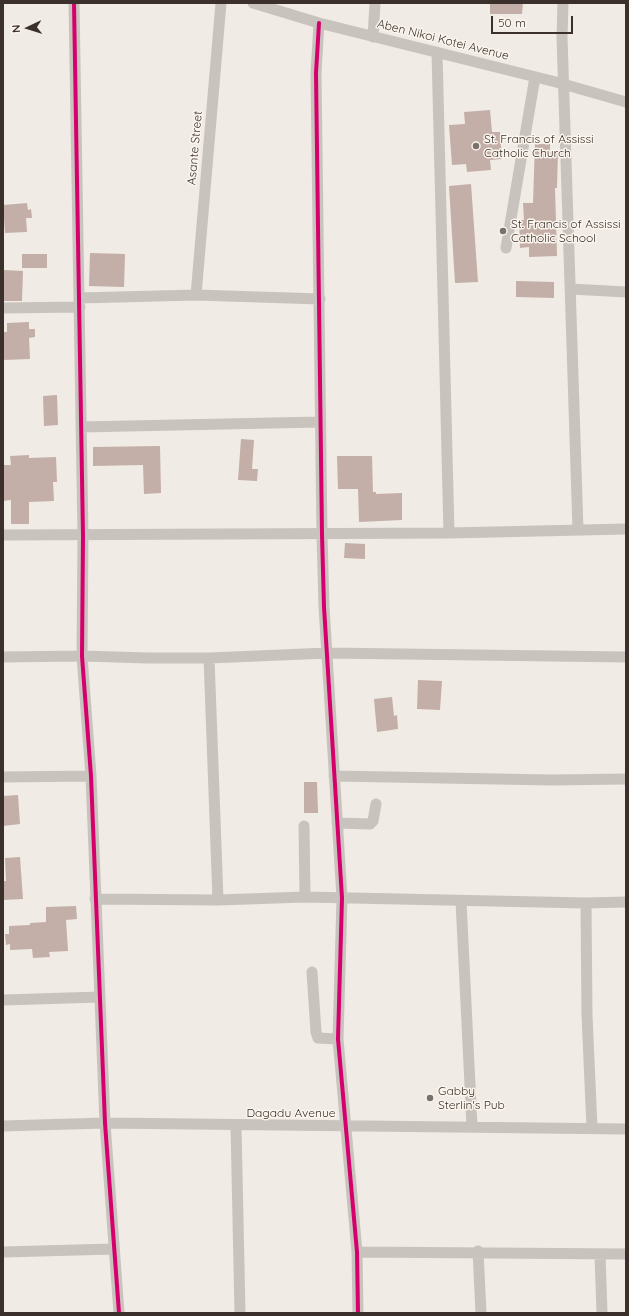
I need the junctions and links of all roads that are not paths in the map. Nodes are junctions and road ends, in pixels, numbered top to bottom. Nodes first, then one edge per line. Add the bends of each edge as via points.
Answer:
1 (74, 3) edge
2 (221, 3) edge
3 (253, 3) edge
4 (375, 3) edge
5 (563, 3) edge
6 (319, 23) junction
7 (373, 37) junction
8 (437, 52) junction
9 (536, 77) junction
10 (565, 85) junction
11 (626, 102) edge
12 (506, 248) dead end
13 (571, 289) junction
14 (626, 292) edge
15 (196, 295) junction
16 (320, 299) junction
17 (79, 302) junction
18 (3, 308) edge
19 (320, 422) junction
20 (81, 427) junction
21 (626, 529) edge
22 (578, 530) junction
23 (449, 533) junction
24 (322, 534) junction
25 (3, 535) edge
26 (83, 536) junction
27 (328, 653) junction
28 (82, 656) junction
29 (3, 657) edge
30 (626, 657) edge
31 (209, 658) junction
32 (91, 776) junction
33 (334, 776) junction
34 (3, 777) edge
35 (626, 779) edge
36 (376, 804) dead end
37 (337, 823) junction
38 (304, 826) dead end
39 (305, 897) junction
40 (342, 898) junction
41 (95, 899) junction
42 (218, 900) junction
43 (462, 901) junction
44 (626, 902) edge
45 (586, 903) junction
46 (312, 972) dead end
47 (100, 997) junction
48 (3, 1000) edge
49 (338, 1039) junction
50 (105, 1123) junction
51 (3, 1126) edge
52 (236, 1126) junction
53 (347, 1126) junction
54 (472, 1126) junction
55 (592, 1128) junction
56 (626, 1129) edge
57 (113, 1249) junction
58 (3, 1252) edge
59 (357, 1252) junction
60 (478, 1252) junction
61 (600, 1254) junction
62 (626, 1254) edge
63 (120, 1313) edge
64 (240, 1313) edge
65 (358, 1313) edge
66 (481, 1313) edge
67 (602, 1313) edge

1 - 17 street
2 - 15 street, Asante Street
3 - 6 street, Aben Nikoi Kotei Avenue
4 - 7 street
5 - 10 street
6 - 7 street, Aben Nikoi Kotei Avenue
6 - 16 street via 316,73
7 - 8 street, Aben Nikoi Kotei Avenue
8 - 9 street, Aben Nikoi Kotei Avenue
8 - 23 street
9 - 10 street, Aben Nikoi Kotei Avenue
9 - 12 street
10 - 11 street, Aben Nikoi Kotei Avenue
10 - 13 street
13 - 14 street
13 - 22 street
15 - 16 street
15 - 17 street
16 - 19 street
17 - 18 street
17 - 20 street
19 - 20 street
19 - 24 street
20 - 26 street
21 - 22 street
22 - 23 street
23 - 24 street
24 - 26 street
24 - 27 street
25 - 26 street
26 - 28 street
27 - 30 street
27 - 31 street
27 - 33 street
28 - 29 street
28 - 31 street
28 - 32 street
31 - 42 street
32 - 34 street
32 - 41 street
33 - 35 street
33 - 37 street
36 - 37 street via 373,821 370,824
37 - 40 street
38 - 39 street
39 - 40 street
39 - 42 street
40 - 43 street
40 - 49 street
41 - 42 street
41 - 47 street
43 - 45 street
43 - 54 street
44 - 45 street
45 - 55 street
46 - 49 street via 318,1038
47 - 48 street
47 - 50 street
49 - 53 street
50 - 51 street, Dagadu Avenue
50 - 52 street, Dagadu Avenue
50 - 57 street
52 - 53 street, Dagadu Avenue
52 - 64 street
53 - 54 street, Dagadu Avenue
53 - 59 street
54 - 55 street, Dagadu Avenue
55 - 56 street, Dagadu Avenue
57 - 58 street
57 - 63 street
59 - 60 street
59 - 65 street
60 - 61 street
60 - 66 street
61 - 62 street
61 - 67 street

